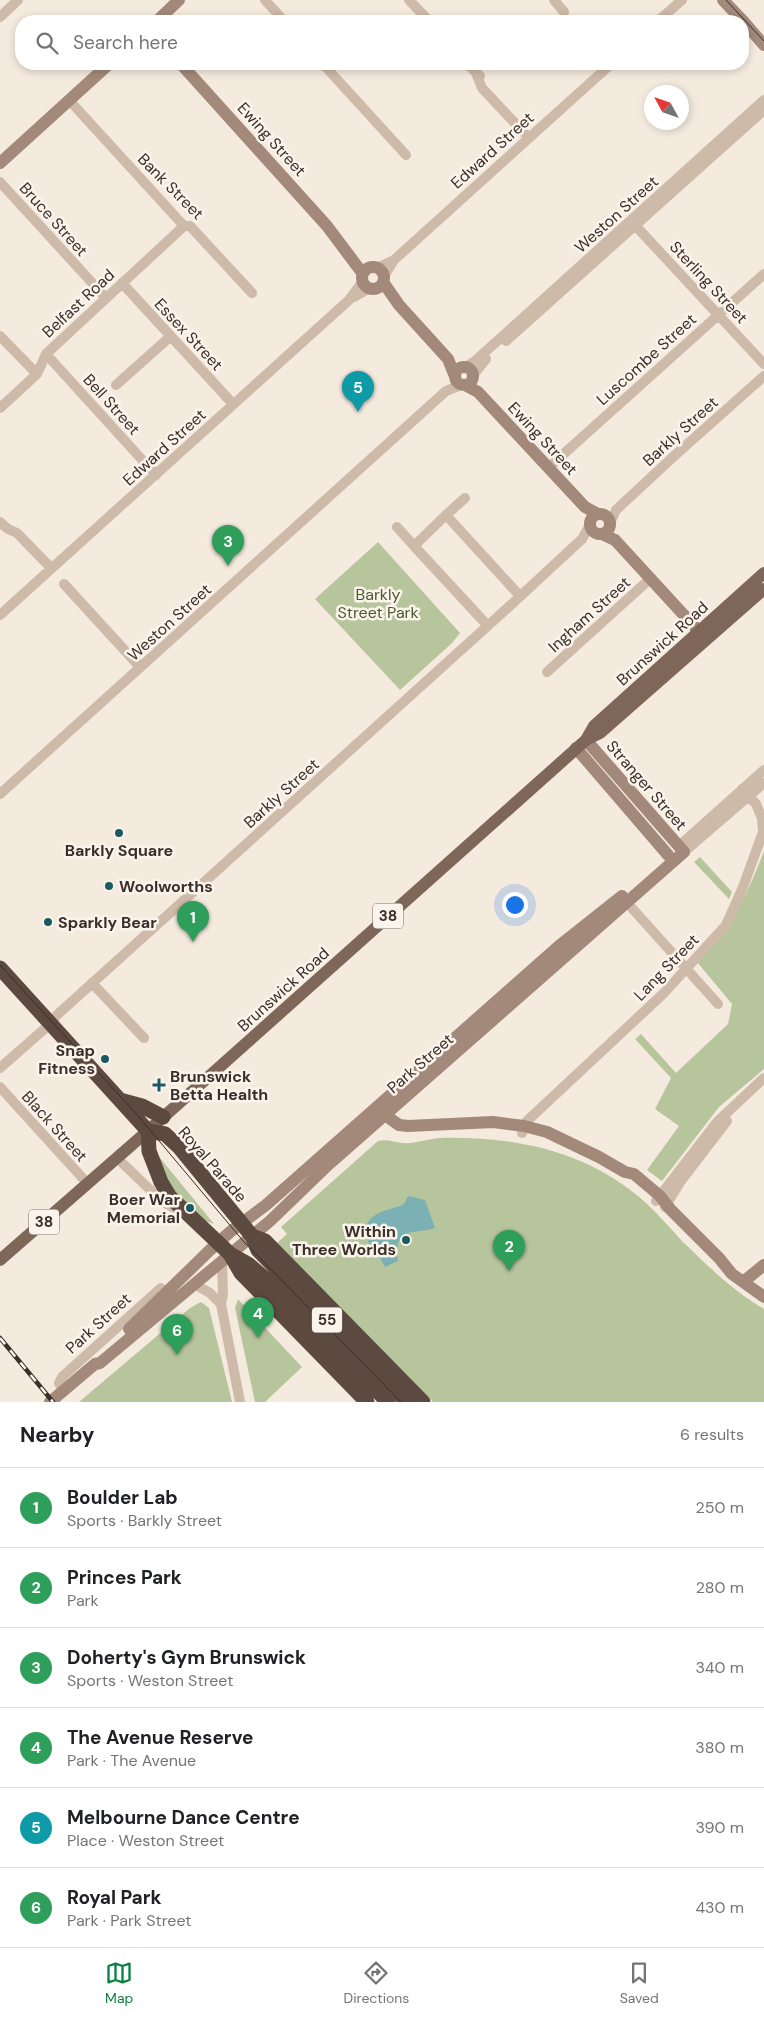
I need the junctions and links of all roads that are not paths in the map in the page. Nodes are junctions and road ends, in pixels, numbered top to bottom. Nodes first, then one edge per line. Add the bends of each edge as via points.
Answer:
1 (18, 0) edge
2 (179, 0) edge
3 (265, 0) edge
4 (409, 0) edge
5 (554, 0) edge
6 (682, 0) edge
7 (723, 0) edge
8 (564, 12) dead end
9 (163, 15) edge
10 (279, 15) edge
11 (423, 15) edge
12 (665, 15) edge
13 (737, 15) edge
14 (0, 17) edge
15 (749, 28) edge
16 (764, 45) edge
17 (102, 70) edge
18 (186, 70) edge
19 (328, 70) edge
20 (473, 70) edge
21 (604, 70) edge
22 (69, 100) junction
23 (764, 100) edge
24 (764, 110) edge
25 (528, 138) junction
26 (406, 156) dead end
27 (707, 157) junction
28 (0, 163) edge
29 (0, 182) edge
30 (634, 224) junction
31 (184, 226) junction
32 (764, 274) edge
33 (374, 278) junction
34 (122, 283) junction
35 (252, 293) dead end
36 (106, 298) junction
37 (718, 315) junction
38 (0, 336) edge
39 (171, 336) junction
40 (46, 354) junction
41 (764, 364) edge
42 (36, 374) junction
43 (464, 376) junction
44 (764, 376) edge
45 (116, 385) dead end
46 (233, 404) junction
47 (0, 408) edge
48 (548, 468) junction
49 (156, 475) junction
50 (465, 498) dead end
51 (446, 516) junction
52 (0, 522) edge
53 (600, 524) junction
54 (397, 527) dead end
55 (414, 546) junction
56 (52, 568) junction
57 (764, 573) edge
58 (650, 578) junction
59 (64, 584) dead end
60 (764, 589) edge
61 (520, 596) junction
62 (0, 615) edge
63 (488, 626) junction
64 (703, 636) junction
65 (140, 667) junction
66 (547, 672) dead end
67 (581, 744) junction
68 (764, 770) edge
69 (764, 783) edge
70 (745, 793) junction
71 (0, 794) edge
72 (681, 849) junction
73 (668, 855) junction
74 (624, 899) junction
75 (0, 968) edge
76 (687, 968) junction
77 (92, 983) junction
78 (718, 1004) dead end
79 (50, 1022) junction
80 (144, 1038) dead end
81 (0, 1068) edge
82 (764, 1078) edge
83 (764, 1086) edge
84 (0, 1088) edge
85 (120, 1100) junction
86 (381, 1112) junction
87 (163, 1118) junction
88 (523, 1130) junction
89 (148, 1131) junction
90 (117, 1158) junction
91 (305, 1179) junction
92 (88, 1184) junction
93 (664, 1204) junction
94 (189, 1216) junction
95 (242, 1223) junction
96 (252, 1236) junction
97 (218, 1242) junction
98 (226, 1257) junction
99 (0, 1260) edge
100 (764, 1266) edge
101 (745, 1280) junction
102 (194, 1284) junction
103 (166, 1292) junction
104 (764, 1295) edge
105 (221, 1304) junction
106 (332, 1336) junction
107 (95, 1364) junction
108 (62, 1390) junction
109 (50, 1402) edge
110 (240, 1402) edge
111 (367, 1402) edge
112 (388, 1402) edge
113 (407, 1402) edge
114 (423, 1402) edge

1 - 14 street
2 - 9 street
3 - 10 street
4 - 11 street
5 - 8 street
6 - 12 street
7 - 13 street
15 - 16 street
17 - 22 street
18 - 33 street, Ewing Street
19 - 26 street
20 - 25 street via 485,79 491,96
21 - 25 street, Edward Street
22 - 28 street
22 - 31 street, Bank Street
23 - 27 street, Weston Street
24 - 27 street, Weston Street
25 - 33 street, Edward Street
27 - 30 street, Weston Street
29 - 36 street, Bruce Street
30 - 37 street, Sterling Street
30 - 43 street, Weston Street
31 - 34 street, Belfast Road
31 - 35 street, Bank Street via 190,226
32 - 37 street, Luscombe Street
33 - 43 street, Ewing Street
33 - 46 street, Edward Street
34 - 36 street, Belfast Road
34 - 39 street, Essex Street
36 - 40 street, Belfast Road
37 - 41 street, Sterling Street
37 - 48 street, Luscombe Street
38 - 42 street
39 - 45 street
39 - 46 street, Essex Street
40 - 42 street, Belfast Road
40 - 49 street, Bell Street
42 - 47 street, Belfast Road
43 - 48 street, Ewing Street
43 - 65 street, Weston Street
44 - 53 street, Barkly Street
46 - 49 street, Edward Street
48 - 53 street, Ewing Street
49 - 56 street, Edward Street
50 - 51 street
51 - 55 street
51 - 61 street
52 - 56 street via 17,532
53 - 58 street
53 - 61 street, Barkly Street
54 - 55 street
55 - 63 street
56 - 62 street, Edward Street
57 - 64 main road, Brunswick Road / 38
58 - 64 street
58 - 66 street, Ingham Street
59 - 65 street
60 - 64 main road, Brunswick Road / 38
61 - 63 street, Barkly Street
63 - 77 street, Barkly Street
64 - 67 main road, Brunswick Road / 38 via 594,726
65 - 71 street, Weston Street
67 - 72 street, Stranger Street
67 - 73 street, Stranger Street
67 - 87 main road, Brunswick Road / 38
68 - 70 street, Park Street
69 - 70 street, Park Street
70 - 72 street, Park Street
70 - 76 street, Lang Street via 756,804 762,818 761,844 726,925
72 - 73 street, Park Street
72 - 74 street, Park Street
73 - 74 street, Park Street
74 - 76 street
74 - 86 street, Park Street
75 - 79 highway, 55
76 - 78 street
76 - 88 street, Lang Street via 527,1121
77 - 79 street, Barkly Street
77 - 80 street
79 - 81 street, Barkly Street
79 - 85 highway, 55
82 - 93 street via 721,1117
83 - 93 street via 725,1122
84 - 92 street, Black Street
85 - 87 highway via 142,1106
85 - 89 highway, 55
86 - 88 street via 391,1129 401,1134 419,1132 432,1126 459,1124
86 - 91 street, Park Street
87 - 89 main road, Brunswick Road / 38
88 - 93 street via 568,1142 634,1174
89 - 90 main road, Brunswick Road / 38
89 - 94 highway, Royal Parade / 55 via 148,1151 161,1182 170,1197
89 - 95 highway, Royal Parade / 55 via 165,1134 179,1147
90 - 92 main road, Brunswick Road / 38
90 - 94 street, Royal Parade via 163,1202
91 - 95 street, Park Street
91 - 96 street, Park Street via 296,1197
92 - 99 main road, Brunswick Road / 38
93 - 101 street
94 - 97 highway, Royal Parade / 55
95 - 96 highway, Royal Parade / 55
95 - 97 street, Park Street
96 - 98 street, Park Street
96 - 106 highway, Royal Parade / 55 via 258,1250
97 - 98 highway, Royal Parade / 55
97 - 103 street, Park Street
98 - 102 street, Park Street
98 - 105 street
98 - 106 highway, Royal Parade / 55 via 241,1273
100 - 101 street
101 - 104 street
102 - 105 street
102 - 107 street, Park Street
103 - 107 street, Park Street via 98,1356
103 - 108 street, Park Street via 162,1288 62,1377 59,1382
105 - 110 street
106 - 111 highway, Royal Parade / 55
106 - 112 highway, Royal Parade / 55
106 - 113 highway, Royal Parade / 55
106 - 114 highway, Royal Parade / 55
107 - 108 street, Park Street
108 - 109 street, Park Street

